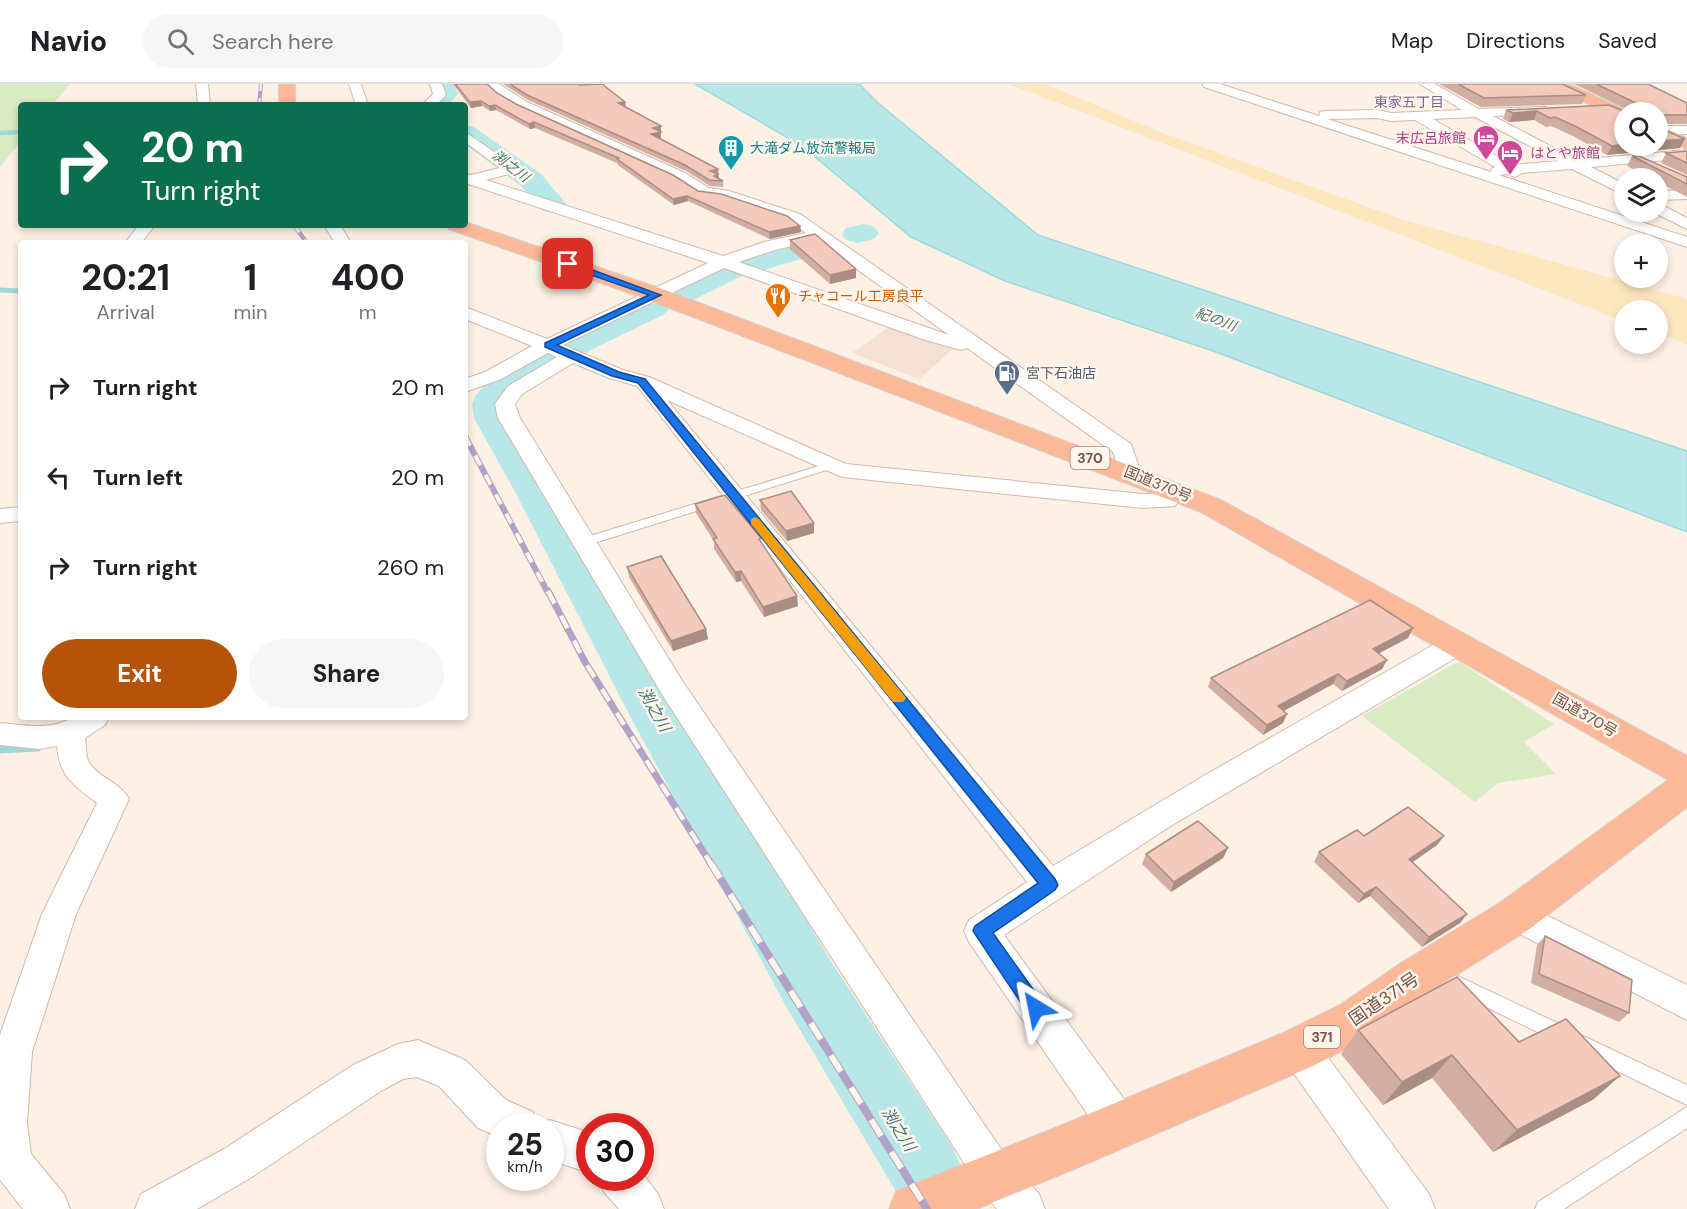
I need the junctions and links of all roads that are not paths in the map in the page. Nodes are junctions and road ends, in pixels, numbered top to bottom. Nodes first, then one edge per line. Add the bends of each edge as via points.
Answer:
1 (202, 84) edge
2 (287, 84) edge
3 (355, 84) edge
4 (436, 84) edge
5 (492, 84) edge
6 (1208, 84) edge
7 (1248, 84) edge
8 (1426, 84) edge
9 (1557, 84) edge
10 (1230, 92) junction
11 (204, 102) edge
12 (287, 102) edge
13 (361, 102) edge
14 (432, 102) edge
15 (1608, 108) junction
16 (1575, 109) edge
17 (1553, 110) edge
18 (1614, 111) edge
19 (1475, 112) junction
20 (1303, 116) junction
21 (1418, 116) junction
22 (1668, 130) edge
23 (1687, 130) edge
24 (1668, 135) edge
25 (468, 138) edge
26 (1687, 144) edge
27 (1687, 154) edge
28 (1635, 158) junction
29 (1571, 163) junction
30 (1503, 170) junction
31 (1677, 178) edge
32 (468, 180) edge
33 (468, 180) edge
34 (1614, 185) edge
35 (1545, 190) dead end
36 (1687, 194) edge
37 (1668, 195) edge
38 (1668, 214) edge
39 (1687, 224) edge
40 (465, 228) edge
41 (817, 235) junction
42 (1687, 242) edge
43 (733, 266) junction
44 (657, 295) junction
45 (468, 313) edge
46 (979, 349) junction
47 (561, 351) junction
48 (642, 381) junction
49 (468, 385) edge
50 (832, 465) junction
51 (1130, 473) junction
52 (1174, 491) junction
53 (735, 496) junction
54 (18, 514) edge
55 (0, 516) edge
56 (584, 542) junction
57 (1459, 643) junction
58 (82, 725) edge
59 (0, 734) edge
60 (1687, 773) edge
61 (1687, 786) edge
62 (1049, 885) junction
63 (1516, 915) junction
64 (1427, 970) junction
65 (1687, 1003) edge
66 (1299, 1049) junction
67 (1687, 1095) edge
68 (491, 1113) edge
69 (1687, 1117) edge
70 (1118, 1124) junction
71 (996, 1174) junction
72 (632, 1191) edge
73 (49, 1209) edge
74 (156, 1209) edge
75 (643, 1209) edge
76 (914, 1209) edge
77 (1024, 1209) edge
78 (1414, 1209) edge
79 (1545, 1209) edge

1 - 11 street
2 - 12 highway
3 - 13 street
4 - 14 street via 440,95
5 - 41 street via 528,107 678,173 705,192 724,194 794,217
6 - 10 street
7 - 10 street
8 - 19 street
9 - 15 highway
10 - 20 street
15 - 16 street
15 - 18 highway
17 - 19 street
19 - 21 street
19 - 29 street
20 - 21 street
20 - 42 street
21 - 30 street
22 - 23 street
24 - 26 highway
25 - 32 street via 512,169
27 - 28 street
28 - 29 street
28 - 31 street
29 - 30 street
29 - 34 street
30 - 35 street
33 - 43 street
36 - 37 street
38 - 39 street
40 - 44 highway, 国道370号 / 370
41 - 43 street via 770,246
41 - 46 street
43 - 44 street
43 - 46 street
44 - 47 street
44 - 51 highway, 国道370号 / 370
45 - 47 street
46 - 51 street via 1123,449
47 - 48 street
47 - 49 street
47 - 56 street via 515,390 505,404 509,418
48 - 50 street
48 - 53 street
50 - 52 street via 842,470 904,478 1112,499 1167,501
50 - 53 lane
51 - 52 highway, 国道370号 / 370
52 - 57 highway, 国道370号 / 370 via 1211,506
53 - 56 lane
53 - 62 street
54 - 55 street
56 - 71 street via 673,689
57 - 60 highway, 国道370号 / 370
57 - 62 street via 1165,812
58 - 59 street via 39,738
58 - 73 street via 73,763 84,777 114,799 59,914 13,1052 7,1123 12,1163
61 - 63 highway, 国道371号 / 371
62 - 70 street via 981,931
63 - 64 highway, 国道371号 / 371
63 - 65 street
64 - 66 highway, 国道371号 / 371 via 1356,1020
64 - 67 lane
66 - 70 highway, 国道371号 / 371
66 - 78 street
68 - 74 street via 452,1073 418,1058 398,1062 367,1078 238,1163
69 - 79 lane
70 - 71 highway, 国道371号 / 371
71 - 76 highway, 国道371号 / 371
71 - 77 street
72 - 75 street

